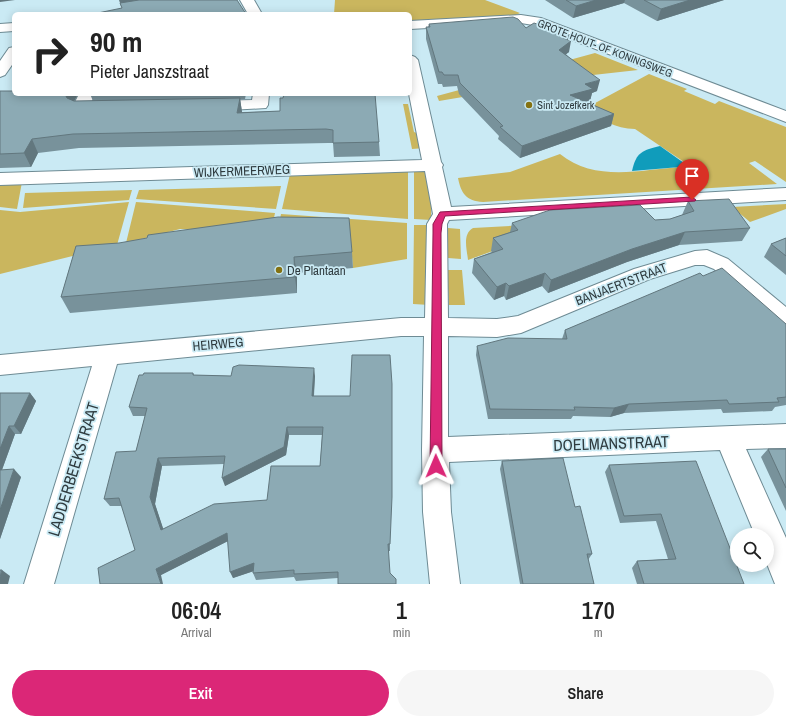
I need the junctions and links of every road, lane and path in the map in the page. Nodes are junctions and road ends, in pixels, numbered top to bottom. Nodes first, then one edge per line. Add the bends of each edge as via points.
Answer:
1 (247, 0) edge
2 (254, 12) edge
3 (413, 25) edge
4 (12, 27) edge
5 (0, 28) edge
6 (12, 54) edge
7 (412, 69) edge
8 (0, 72) edge
9 (86, 96) edge
10 (261, 96) edge
11 (197, 106) edge
12 (119, 108) edge
13 (786, 117) edge
14 (434, 165) junction
15 (0, 179) edge
16 (786, 194) edge
17 (443, 214) junction
18 (437, 317) junction
19 (786, 320) edge
20 (107, 355) junction
21 (0, 365) edge
22 (786, 436) edge
23 (728, 438) junction
24 (436, 450) junction
25 (786, 573) edge
26 (39, 584) edge
27 (445, 584) edge

1 - 2 street
3 - 13 street, GROTE HOUT- OF KONINGSWEG via 521,19 536,21
4 - 5 street
6 - 8 street
7 - 14 street
9 - 12 street via 80,108
10 - 11 street via 260,105
14 - 15 street, WIJKERMEERWEG
14 - 17 street
16 - 17 street
17 - 18 street via 437,224
18 - 19 street, BANJAERTSTRAAT via 497,328 520,324 642,274 695,258 707,257 721,264
18 - 20 street, HEIRWEG via 401,327
18 - 24 street
20 - 21 street, HEIRWEG
20 - 26 street, LADDERBEEKSTRAAT
22 - 23 street, DOELMANSTRAAT
23 - 24 street, DOELMANSTRAAT
23 - 25 street
24 - 27 street via 437,512

